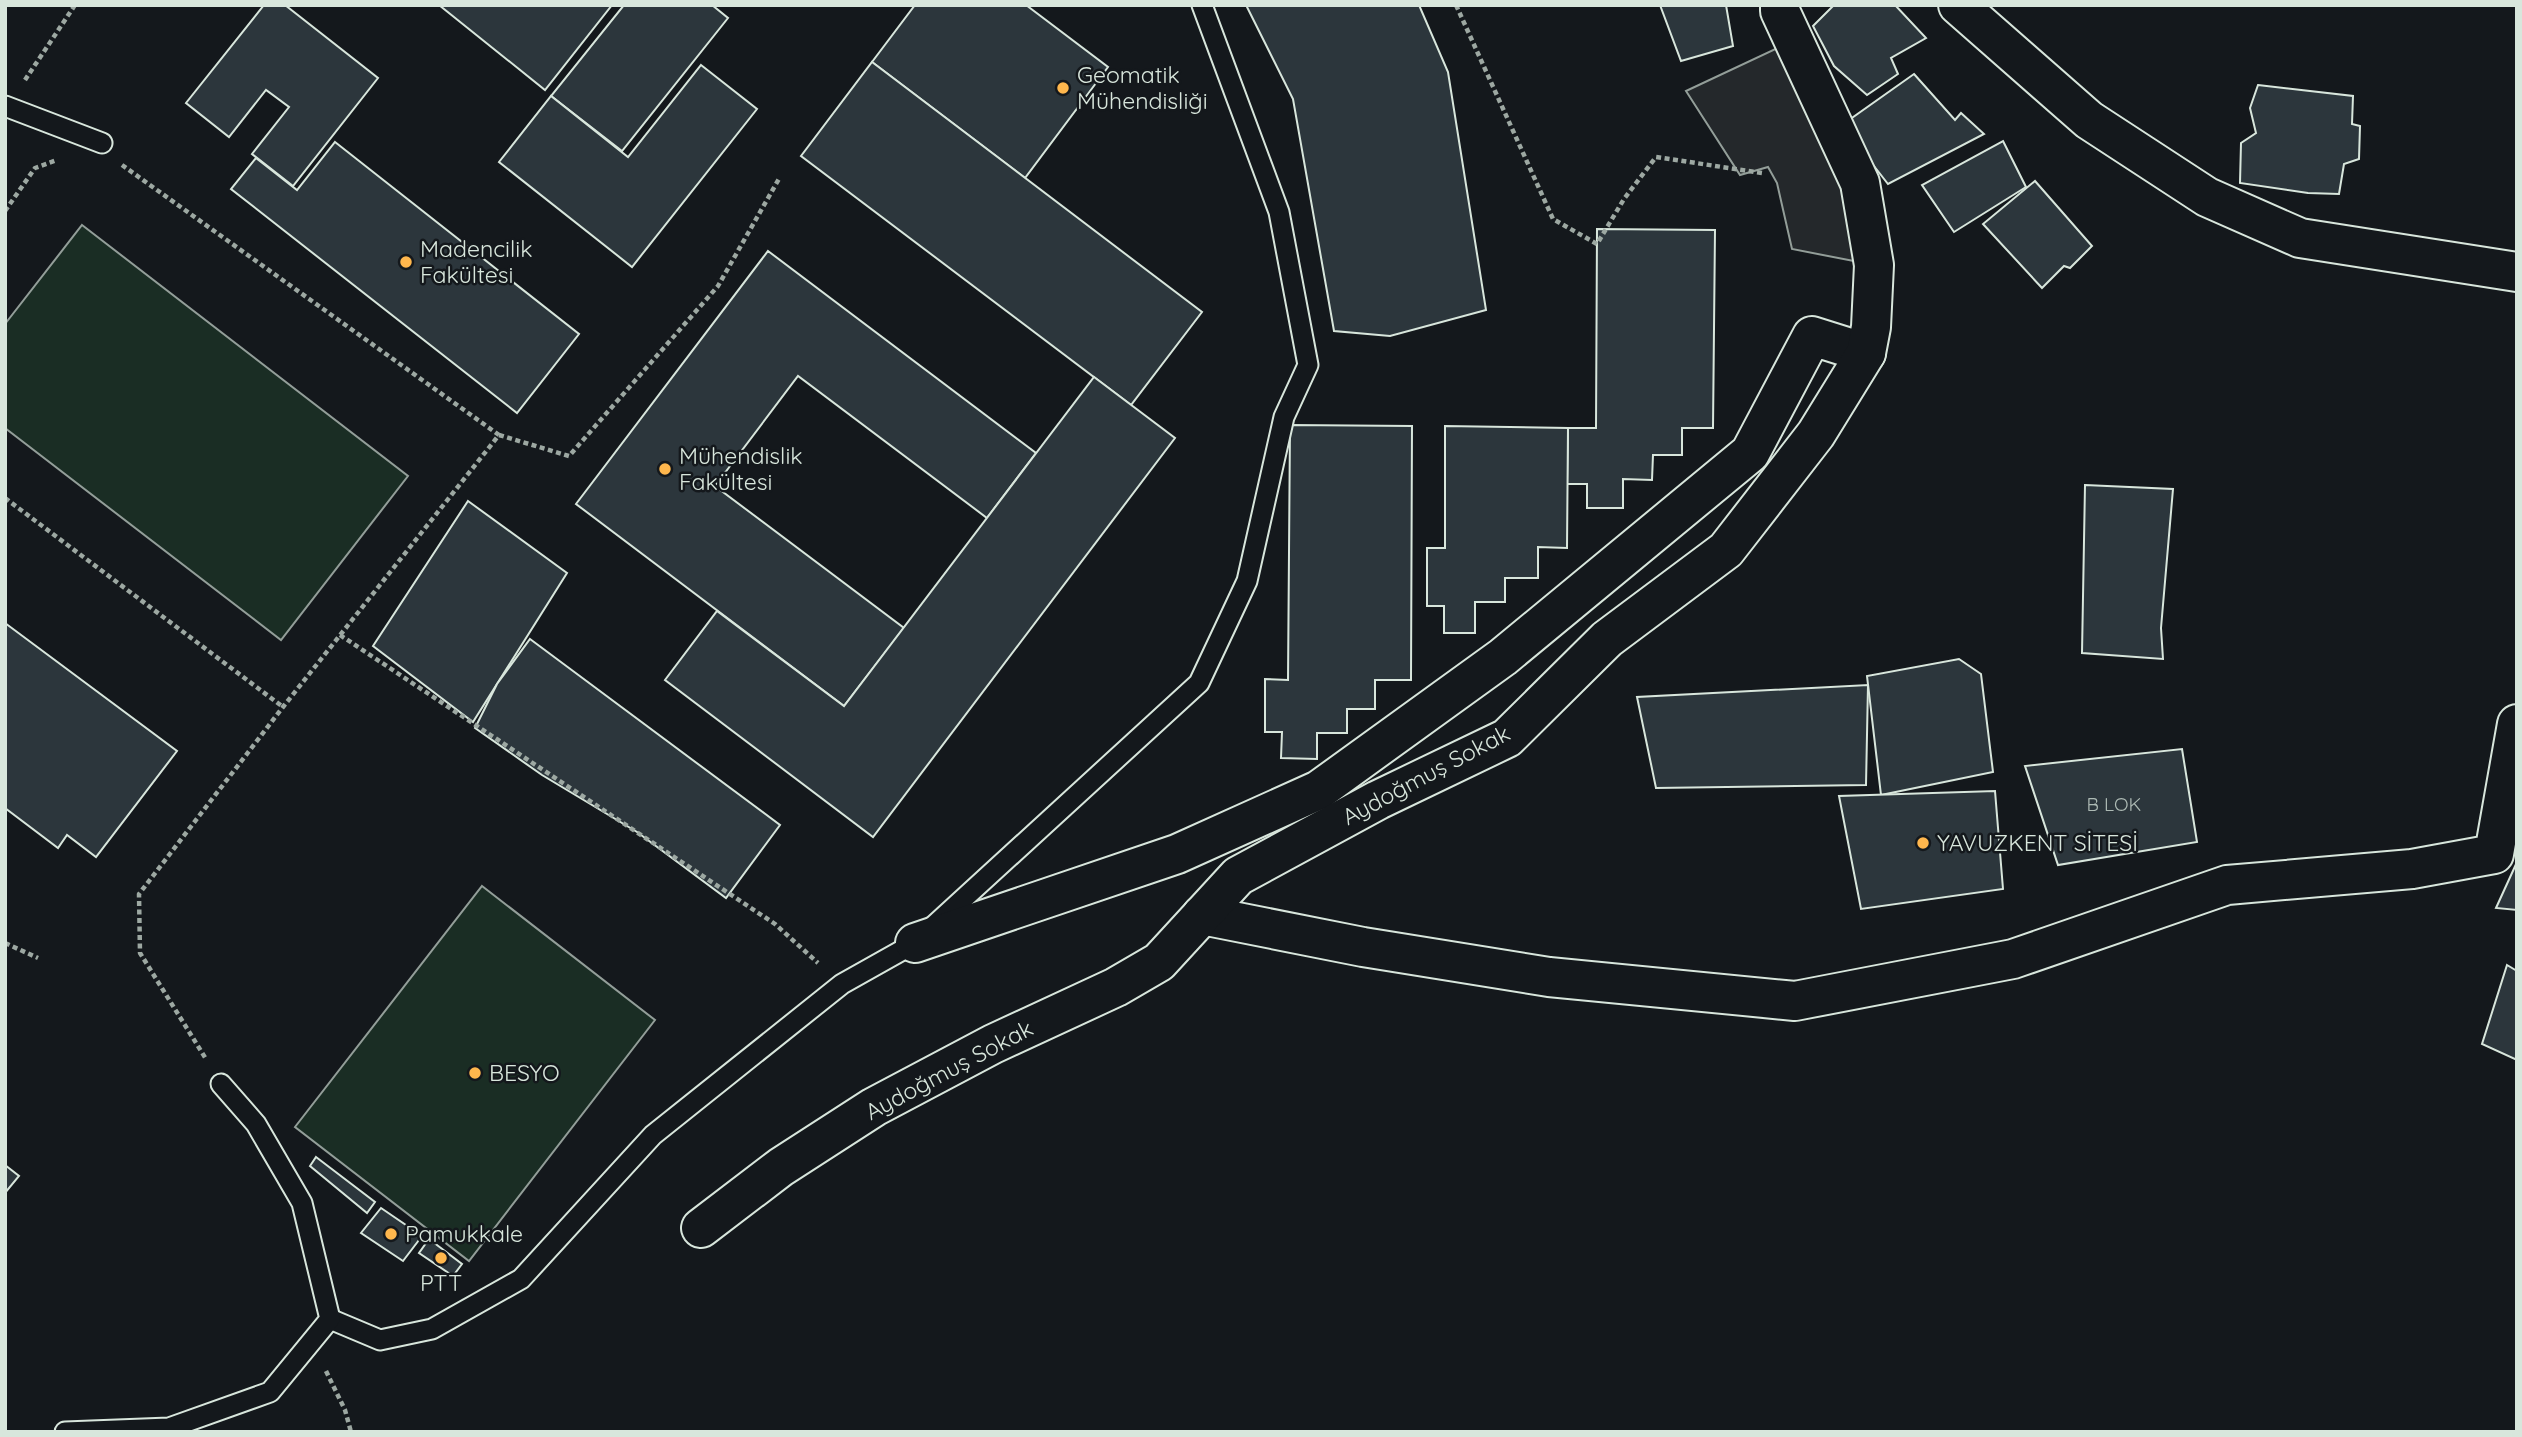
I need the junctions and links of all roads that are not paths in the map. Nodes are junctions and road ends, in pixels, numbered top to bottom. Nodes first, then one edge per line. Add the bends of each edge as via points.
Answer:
1 (1202, 5) edge
2 (1780, 5) edge
3 (1958, 5) edge
4 (6, 107) edge
5 (102, 143) road end
6 (2517, 272) edge
7 (1866, 353) junction
8 (2517, 724) edge
9 (1202, 915) junction
10 (915, 943) junction
11 (221, 1083) road end
12 (701, 1228) dead end
13 (330, 1319) junction
14 (65, 1432) edge

1 - 10 lane via 1279,212 1308,365 1284,417 1247,581 1199,684
2 - 7 street, Aydoğmuş Sokak via 1860,183 1874,265
3 - 6 street via 2089,120 2207,197 2300,238
4 - 5 lane
7 - 9 street, Aydoğmuş Sokak via 1816,434 1726,550 1607,639 1507,738 1378,800 1238,876
7 - 10 street via 1812,336 1750,453 1503,657 1319,790 1177,854
8 - 9 street via 2494,854 2412,869 2227,884 2013,958 1795,1001 1549,976 1363,947
9 - 12 street, Aydoğmuş Sokak via 1159,962 874,1107 781,1167
10 - 13 lane via 842,984 653,1135 521,1279 432,1329 380,1340
11 - 13 lane via 256,1124 302,1203
13 - 14 lane via 270,1392 169,1428

